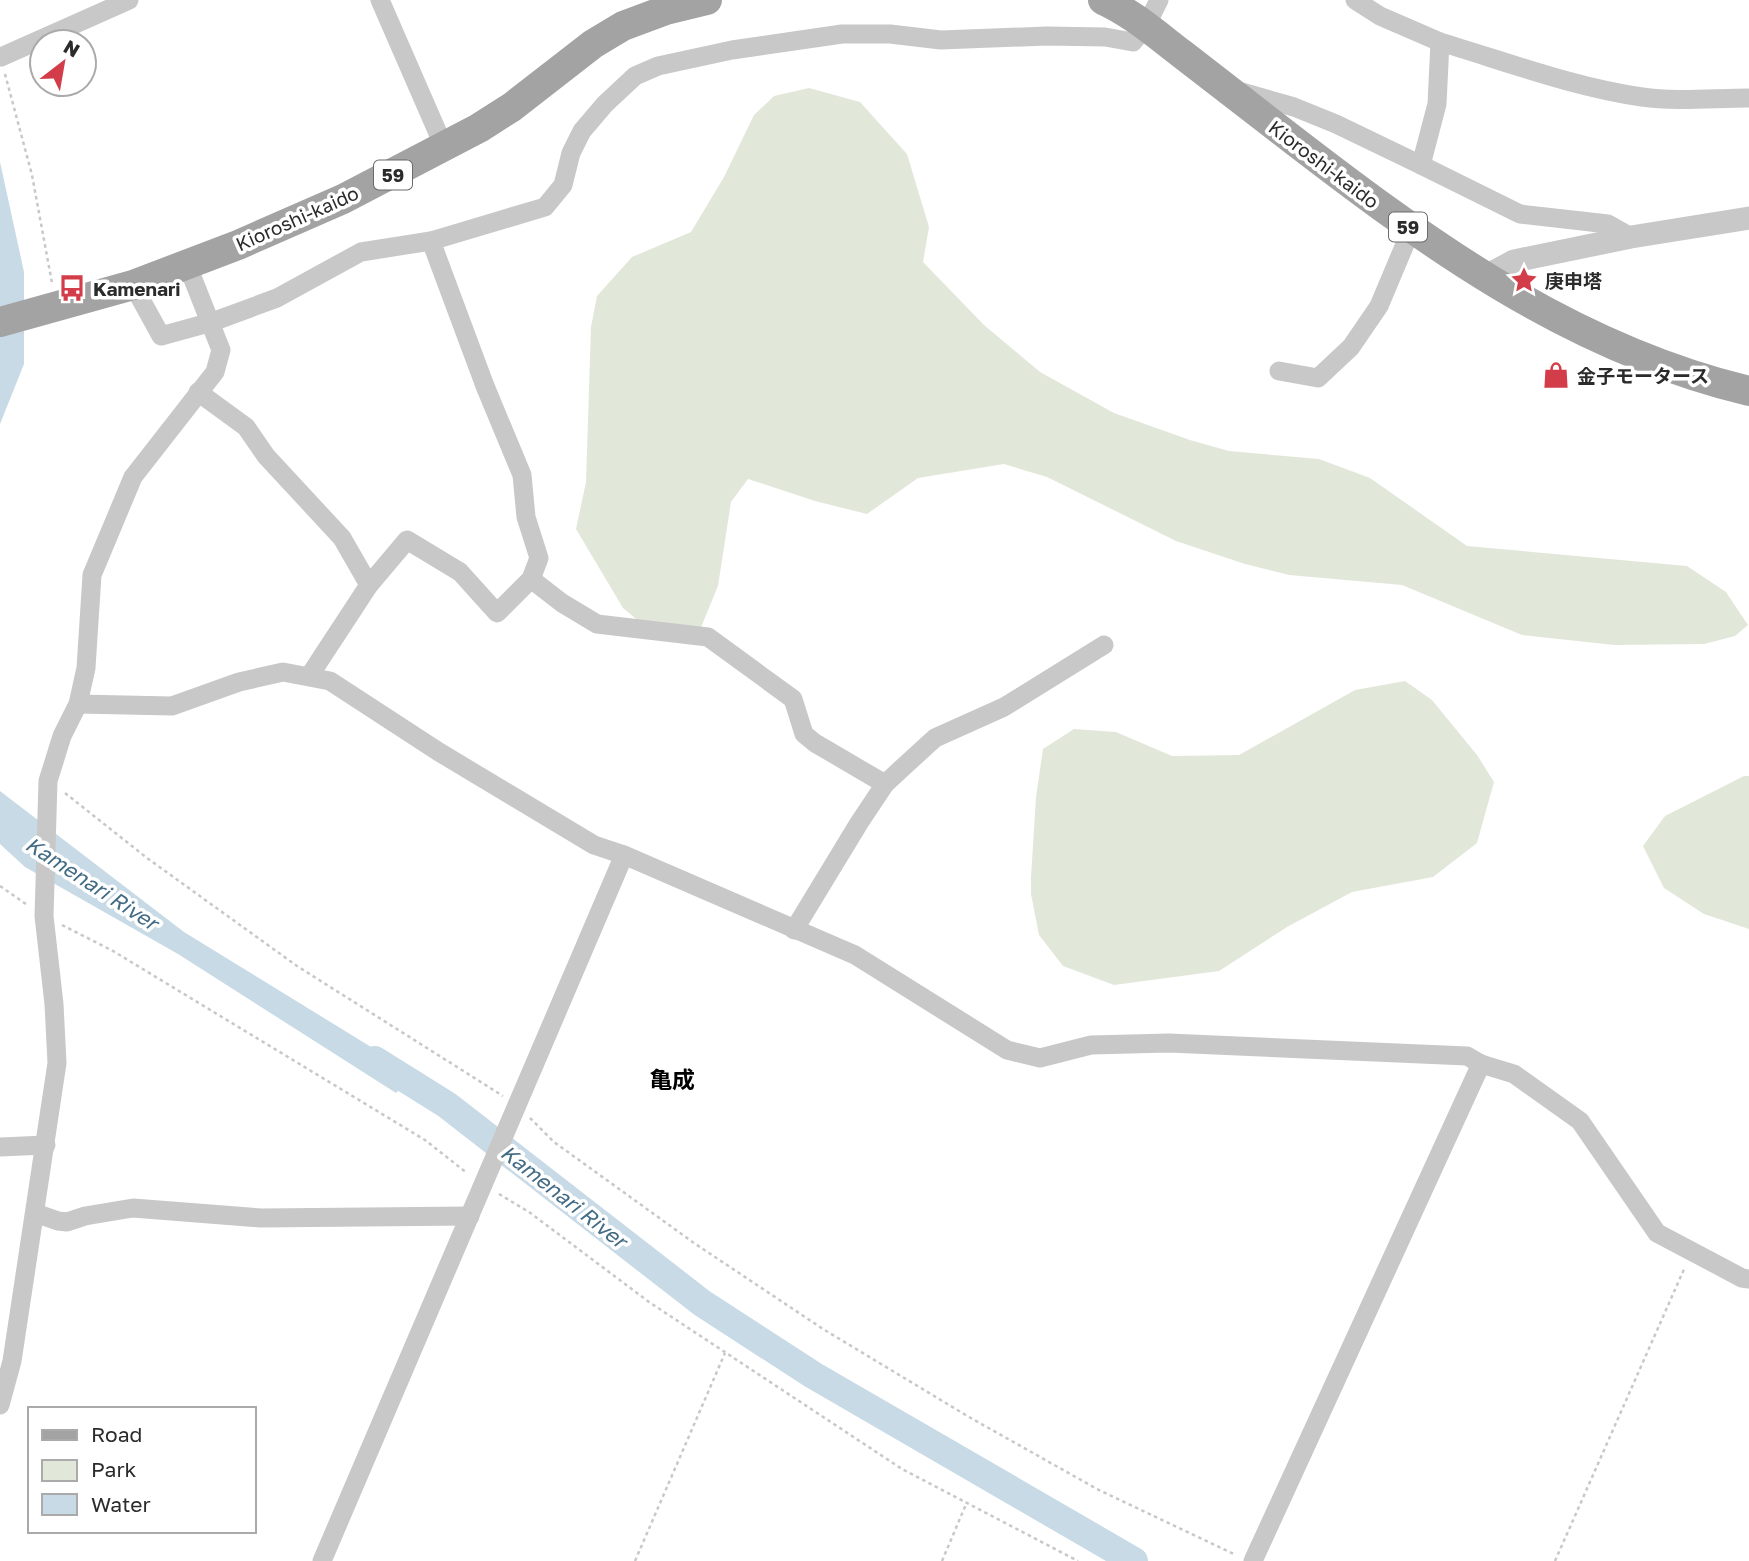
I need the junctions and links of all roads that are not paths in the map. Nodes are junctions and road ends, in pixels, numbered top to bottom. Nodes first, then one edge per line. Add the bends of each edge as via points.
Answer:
1 (129, 0) edge
2 (380, 0) edge
3 (707, 0) edge
4 (1103, 0) edge
5 (1159, 0) edge
6 (1355, 0) edge
7 (665, 5) edge
8 (1146, 26) junction
9 (1440, 42) junction
10 (1, 58) edge
11 (1223, 86) junction
12 (1749, 98) edge
13 (444, 148) junction
14 (1421, 165) junction
15 (1749, 218) edge
16 (1411, 230) junction
17 (1631, 237) junction
18 (431, 241) junction
19 (187, 264) junction
20 (1486, 276) junction
21 (133, 285) junction
22 (0, 322) edge
23 (212, 322) junction
24 (1279, 371) dead end
25 (1749, 391) edge
26 (198, 392) junction
27 (531, 579) junction
28 (369, 585) junction
29 (1104, 645) dead end
30 (310, 675) junction
31 (78, 704) junction
32 (885, 784) junction
33 (624, 855) junction
34 (794, 930) junction
35 (1481, 1064) junction
36 (46, 1145) junction
37 (0, 1147) edge
38 (35, 1213) junction
39 (470, 1216) junction
40 (1749, 1279) edge
41 (0, 1405) edge
42 (1245, 1558) edge
43 (322, 1561) edge

1 - 10 street
2 - 13 street
3 - 7 main road, Kioroshi-kaido / 59
4 - 8 main road, Kioroshi-kaido / 59
5 - 8 street
6 - 9 street
7 - 13 main road, Kioroshi-kaido / 59 via 593,44 512,107
8 - 11 main road, Kioroshi-kaido / 59
8 - 18 street via 1133,43 1105,37 942,40 842,34 657,66 635,76 582,131 563,185 545,207
9 - 12 street via 1613,92 1646,97
9 - 14 street via 1437,104
11 - 14 street via 1294,107
11 - 16 main road, Kioroshi-kaido / 59
13 - 19 main road, Kioroshi-kaido / 59 via 343,199
14 - 17 street via 1520,214 1608,224
15 - 17 street
16 - 20 main road, Kioroshi-kaido / 59
16 - 24 street via 1379,306 1350,347 1318,378
17 - 20 street via 1514,261
18 - 23 street via 361,252 277,298
18 - 27 street via 522,475 526,516 539,558
19 - 21 main road, Kioroshi-kaido / 59
19 - 23 street
20 - 25 main road, Kioroshi-kaido / 59 via 1620,349
21 - 22 main road, Kioroshi-kaido / 59
21 - 23 street via 161,335
23 - 26 street via 221,350 215,372
26 - 28 street via 246,428 342,537
26 - 31 street via 133,477 92,575 86,668
27 - 28 street via 497,613 460,572 407,541
27 - 32 street via 597,624 708,638 793,699 809,739
28 - 30 street
29 - 32 street via 1004,707 935,738
30 - 31 street via 283,672 172,705
30 - 33 street via 330,681 594,845
31 - 36 street via 62,736 47,789 44,915 57,1063
32 - 34 street
33 - 34 street
33 - 39 street
34 - 35 street via 855,955 1007,1050 1040,1058 1091,1045 1169,1043 1467,1056
35 - 40 street via 1514,1074 1580,1121 1657,1233
35 - 42 street
36 - 37 street
36 - 38 street
38 - 39 street via 67,1222 133,1208 261,1218
38 - 41 street via 12,1361
39 - 43 street

